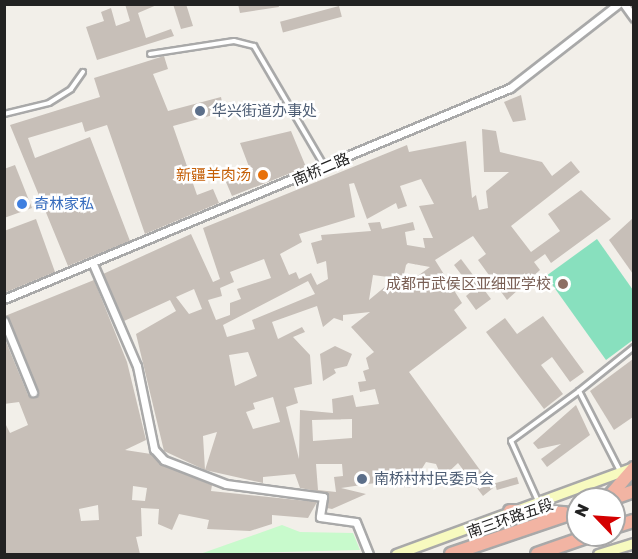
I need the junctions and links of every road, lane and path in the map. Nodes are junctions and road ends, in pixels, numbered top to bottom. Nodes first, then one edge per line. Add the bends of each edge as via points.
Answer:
1 (618, 4) edge
2 (624, 4) edge
3 (633, 18) edge
4 (150, 54) dead end
5 (83, 72) dead end
6 (4, 114) edge
7 (326, 168) junction
8 (93, 264) junction
9 (4, 299) edge
10 (4, 321) edge
11 (633, 348) edge
12 (579, 391) junction
13 (33, 392) dead end
14 (633, 467) edge
15 (620, 471) junction
16 (618, 487) edge
17 (537, 501) junction
18 (510, 511) junction
19 (566, 512) edge
20 (566, 515) edge
21 (633, 543) edge
22 (566, 544) edge
23 (369, 555) edge
24 (396, 555) edge
25 (451, 555) edge
26 (537, 555) edge
27 (598, 555) edge

1 - 7 street, 南桥二路 via 510,88
2 - 3 street
4 - 7 lane via 234,41 255,46
5 - 6 lane via 71,89 49,102
7 - 8 street, 南桥二路
8 - 9 street, 南桥二路
8 - 23 street via 137,366 154,449 164,460 226,484 323,497 321,518 356,522
10 - 13 street
11 - 12 lane
12 - 15 lane
12 - 17 lane via 512,441
14 - 15 main road
14 - 16 highway
15 - 17 main road
17 - 18 main road
18 - 19 highway
18 - 24 main road
20 - 25 highway, 南三环路五段
21 - 27 main road
22 - 26 highway

